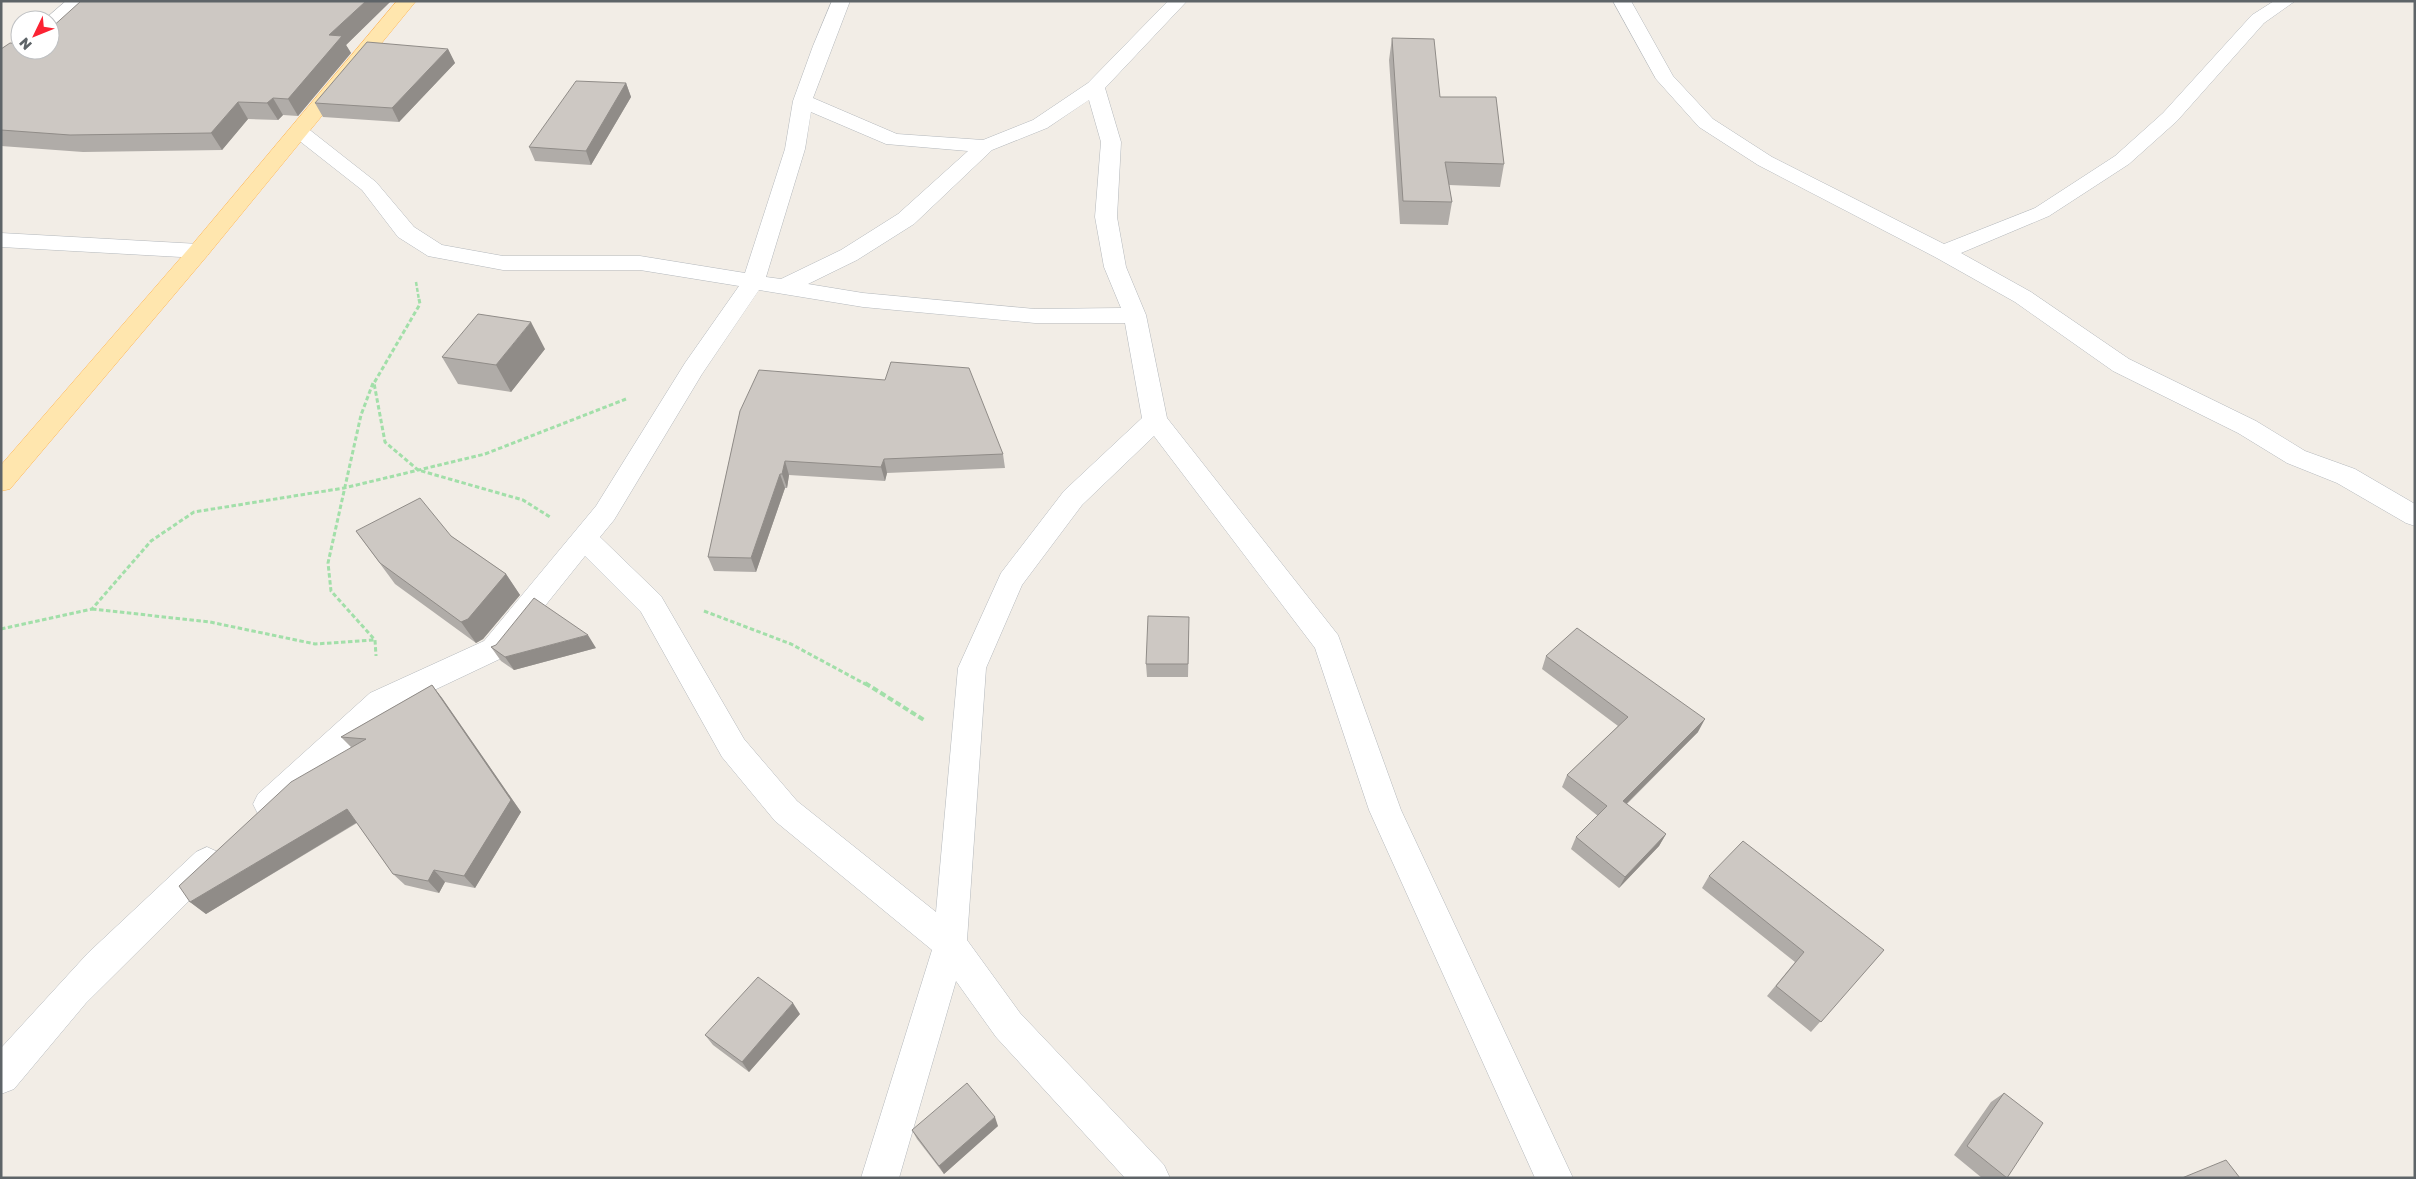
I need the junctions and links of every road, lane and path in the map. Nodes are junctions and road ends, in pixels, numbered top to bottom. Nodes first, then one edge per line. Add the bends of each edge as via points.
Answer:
1 (77, 1) edge
2 (407, 1) edge
3 (841, 1) edge
4 (1178, 1) edge
5 (1622, 1) edge
6 (2286, 1) edge
7 (60, 15) edge
8 (1095, 88) junction
9 (803, 101) junction
10 (299, 131) junction
11 (985, 146) junction
12 (406, 232) junction
13 (1, 240) edge
14 (199, 251) junction
15 (1943, 252) junction
16 (753, 282) junction
17 (786, 286) junction
18 (1135, 315) junction
19 (374, 383) junction
20 (630, 398) dead end
21 (1155, 420) junction
22 (418, 470) junction
23 (1, 482) edge
24 (344, 488) junction
25 (2415, 516) edge
26 (584, 538) junction
27 (651, 604) junction
28 (92, 609) junction
29 (1, 629) edge
30 (375, 640) junction
31 (380, 702) junction
32 (964, 747) junction
33 (251, 821) edge
34 (222, 847) edge
35 (950, 944) junction
36 (1, 1076) edge
37 (880, 1178) edge
38 (1151, 1178) edge
39 (1554, 1178) edge

1 - 7 street
2 - 10 main road
3 - 9 street
4 - 8 street
5 - 15 street via 1665,79 1706,123 1765,161
6 - 15 street via 2258,20 2170,117 2122,160 2042,212
8 - 11 street via 1040,124
8 - 18 street via 1110,142 1106,218 1115,267
9 - 11 street via 894,140
9 - 16 street via 795,149
10 - 12 street via 369,186
10 - 14 main road
11 - 17 street via 906,219 849,255
12 - 16 street via 436,251 503,263 640,263
12 - 19 path via 420,304
13 - 14 street
14 - 23 main road
15 - 25 street via 2023,297 2121,365 2247,427 2296,457 2346,476
16 - 17 street
16 - 26 street via 693,369 604,514
17 - 18 street via 862,300 1035,316
18 - 21 street
19 - 22 path via 385,442
19 - 24 path via 361,415
20 - 22 path via 485,454
21 - 32 street via 1073,498 1011,580 972,668
21 - 39 street via 1328,643 1385,810
22 - 24 path
22 - 26 path via 523,500
24 - 28 path via 194,512 151,541
24 - 30 path via 328,563 331,591
26 - 27 street
26 - 31 street via 494,649
27 - 32 path via 682,605 772,635 862,680
27 - 35 street via 733,748 786,811
28 - 29 path
28 - 30 path via 210,622 315,644
30 - 31 path
31 - 33 street
32 - 35 street
34 - 36 street via 136,927 36,1030
35 - 37 street
35 - 38 street via 1008,1025

